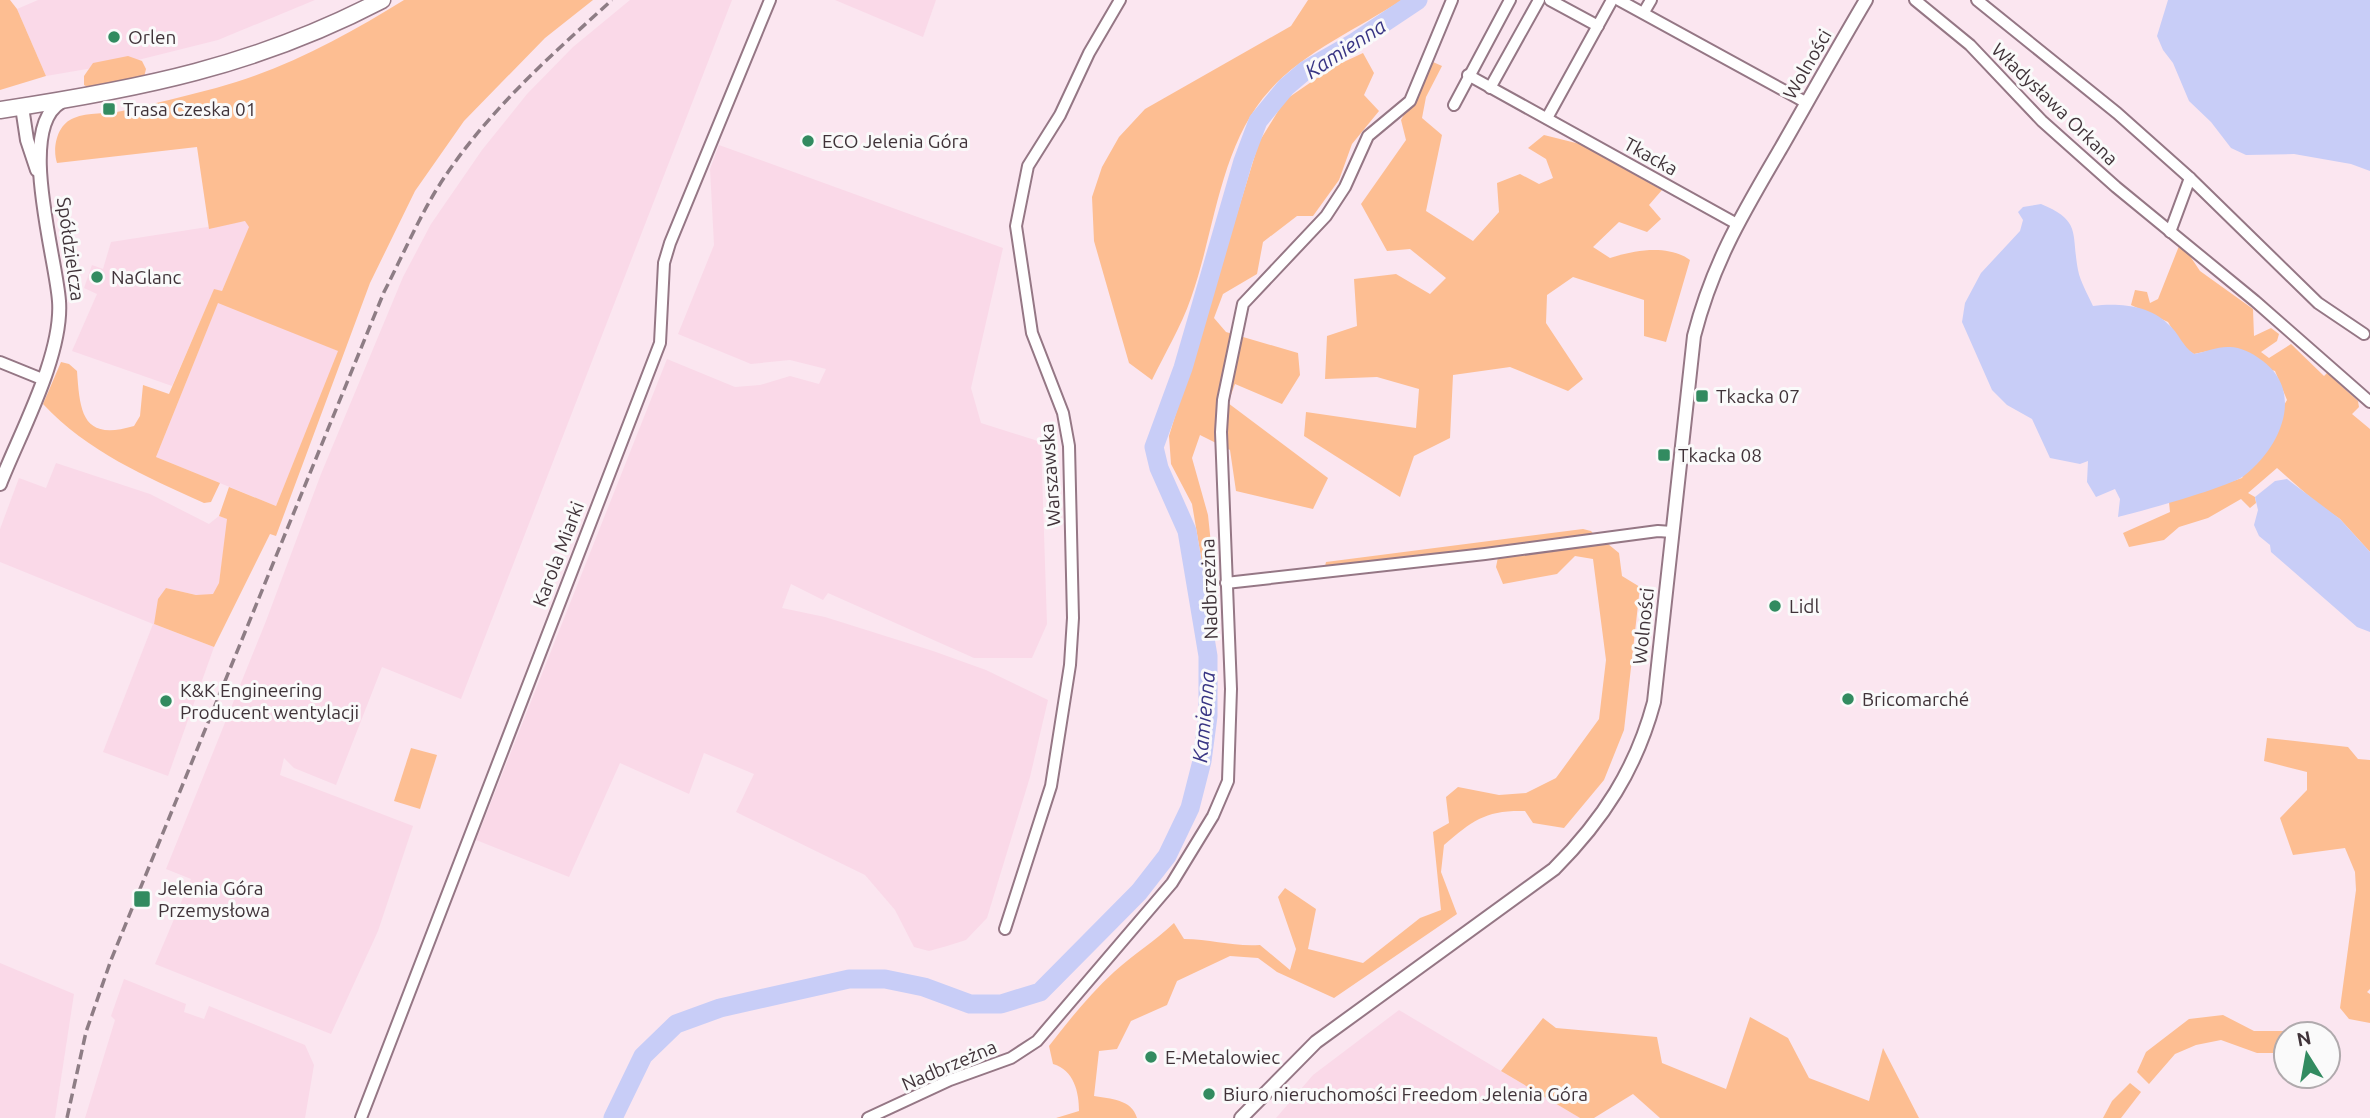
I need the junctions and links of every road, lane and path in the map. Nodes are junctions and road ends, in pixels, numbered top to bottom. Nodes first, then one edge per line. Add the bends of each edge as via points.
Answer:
1 (382, 0) edge
2 (770, 0) edge
3 (1120, 0) edge
4 (1452, 0) edge
5 (1510, 0) edge
6 (1539, 0) edge
7 (1550, 0) edge
8 (1612, 0) edge
9 (1619, 0) edge
10 (1651, 0) edge
11 (1866, 0) edge
12 (1915, 0) edge
13 (1977, 0) edge
14 (1644, 12) junction
15 (1598, 26) junction
16 (1468, 75) junction
17 (1490, 88) junction
18 (64, 100) junction
19 (1807, 103) junction
20 (1454, 105) dead end
21 (22, 107) junction
22 (0, 110) edge
23 (1547, 118) junction
24 (40, 141) junction
25 (40, 177) junction
26 (2190, 178) junction
27 (1737, 224) junction
28 (2170, 232) junction
29 (2364, 334) dead end
30 (0, 362) edge
31 (42, 379) junction
32 (2370, 402) edge
33 (0, 484) edge
34 (1672, 533) junction
35 (1226, 583) junction
36 (1006, 929) dead end
37 (362, 1118) edge
38 (868, 1118) edge
39 (1241, 1118) edge

1 - 18 main road via 245,60 158,84
2 - 37 street, Karola Miarki via 670,243 664,262 660,343
3 - 36 street, Warszawska via 1028,166 1016,226 1032,333 1063,413 1069,446 1073,618 1051,786
4 - 35 street, Nadbrzeżna via 1410,101 1367,136 1345,187 1325,216 1243,304 1221,432
5 - 16 street
6 - 17 street
7 - 15 street
8 - 15 street
9 - 14 street
10 - 14 street
11 - 19 street, Wolności
12 - 28 street, Władysława Orkana via 1970,45 2052,129
13 - 26 street, Władysława Orkana via 2055,60
14 - 19 street
15 - 23 street
16 - 17 street, Tkacka
16 - 20 street
17 - 23 street, Tkacka
18 - 21 main road
18 - 24 street, Spółdzielcza via 48,112
19 - 27 street, Wolności
21 - 22 main road
21 - 24 street, Spółdzielcza via 34,115
21 - 25 street, Spółdzielcza
23 - 27 street, Tkacka
24 - 25 street, Spółdzielcza
25 - 31 street, Spółdzielcza via 60,304 56,340
26 - 28 street
26 - 29 street, Władysława Orkana via 2318,303
27 - 34 street, Wolności via 1716,264 1694,336
28 - 32 street, Władysława Orkana
30 - 31 street
31 - 33 street, Spółdzielcza
34 - 35 street via 1658,531
34 - 39 street, Wolności via 1654,702 1639,748 1606,810 1554,869 1316,1042
35 - 38 street, Nadbrzeżna via 1230,768 1213,816 1178,873 1037,1041 1011,1058

